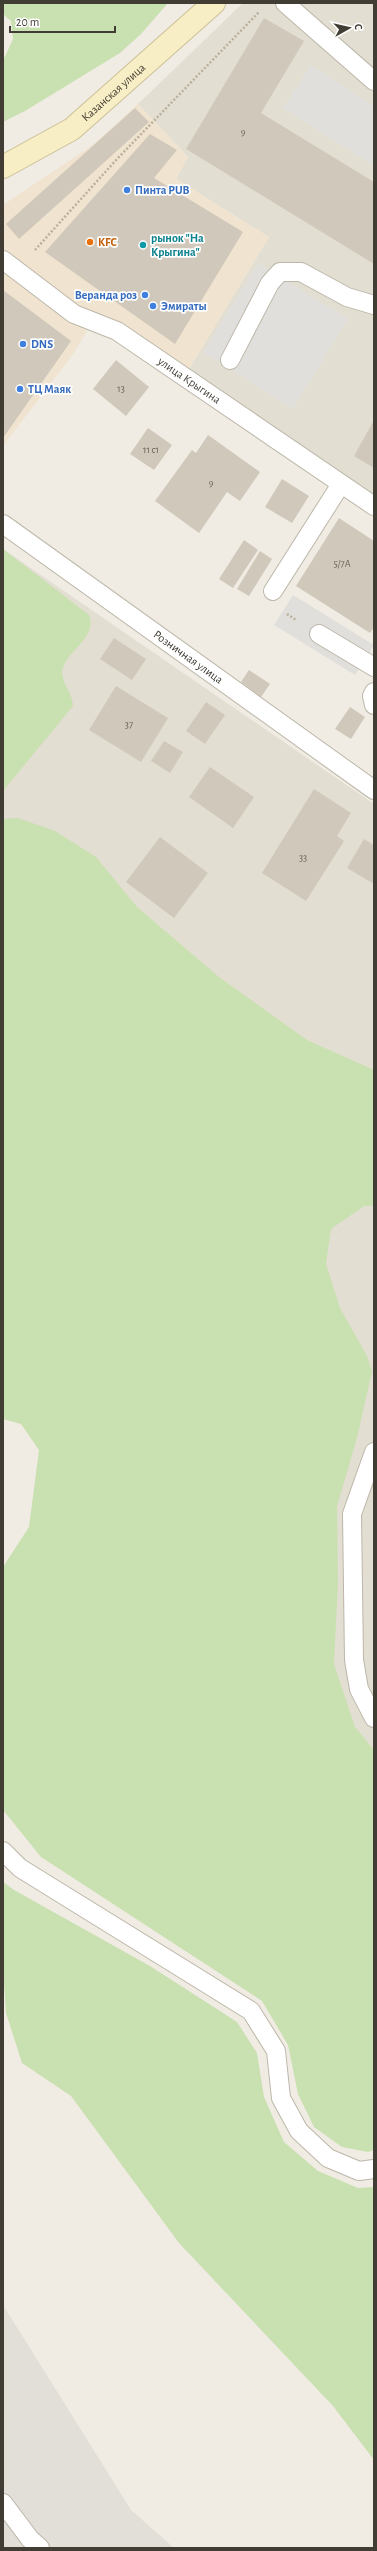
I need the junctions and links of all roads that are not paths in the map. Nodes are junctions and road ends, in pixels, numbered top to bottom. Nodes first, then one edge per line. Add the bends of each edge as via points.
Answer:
1 (214, 3) edge
2 (284, 3) edge
3 (374, 81) edge
4 (3, 167) edge
5 (10, 265) edge
6 (374, 305) edge
7 (230, 360) dead end
8 (341, 484) junction
9 (374, 506) edge
10 (3, 524) edge
11 (273, 591) road end
12 (319, 634) road end
13 (374, 667) edge
14 (374, 692) edge
15 (374, 705) edge
16 (374, 790) edge
17 (374, 1452) edge
18 (374, 1718) edge
19 (3, 1851) edge
20 (374, 2169) edge
21 (3, 2503) edge
22 (40, 2548) edge

1 - 4 main road, Казанская улица via 72,129
2 - 3 lane
5 - 8 lane, улица Крыгина via 74,314 117,331
6 - 7 lane via 348,297 301,272 280,272 270,283
8 - 9 lane, улица Крыгина
8 - 11 lane
10 - 16 lane, Розничная улица
12 - 13 lane
14 - 15 lane
17 - 18 lane via 352,1514 354,1660 359,1689
19 - 20 lane via 20,1868 251,2011 276,2051 281,2098 299,2131 328,2158 359,2171
21 - 22 lane via 30,2539

